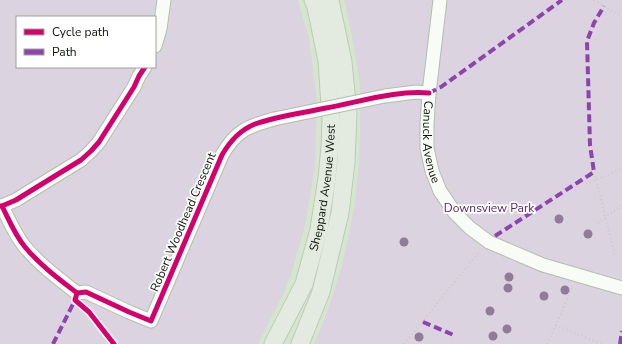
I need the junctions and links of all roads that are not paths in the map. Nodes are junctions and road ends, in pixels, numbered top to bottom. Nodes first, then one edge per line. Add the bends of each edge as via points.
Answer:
1 (164, 0) edge
2 (314, 0) edge
3 (330, 0) edge
4 (440, 0) edge
5 (156, 43) edge
6 (144, 68) edge
7 (429, 93) junction
8 (1, 206) edge
9 (622, 288) edge
10 (273, 344) edge
11 (300, 344) edge

1 - 5 street
2 - 10 main road, Sheppard Avenue West via 327,61 331,120 327,178 318,229 304,284
3 - 11 main road, Sheppard Avenue West via 343,62 348,112 346,162 340,213 321,292
4 - 7 street, Canuck Avenue
6 - 8 street, Robert Woodhead Crescent via 91,151 81,160 16,200
7 - 8 street, Robert Woodhead Crescent, bridge via 385,96 274,119 255,124 239,133 222,155 152,321 86,292 77,293 43,266 24,246
7 - 9 street, Canuck Avenue via 427,124 432,171 440,191 455,213 489,242 543,265

